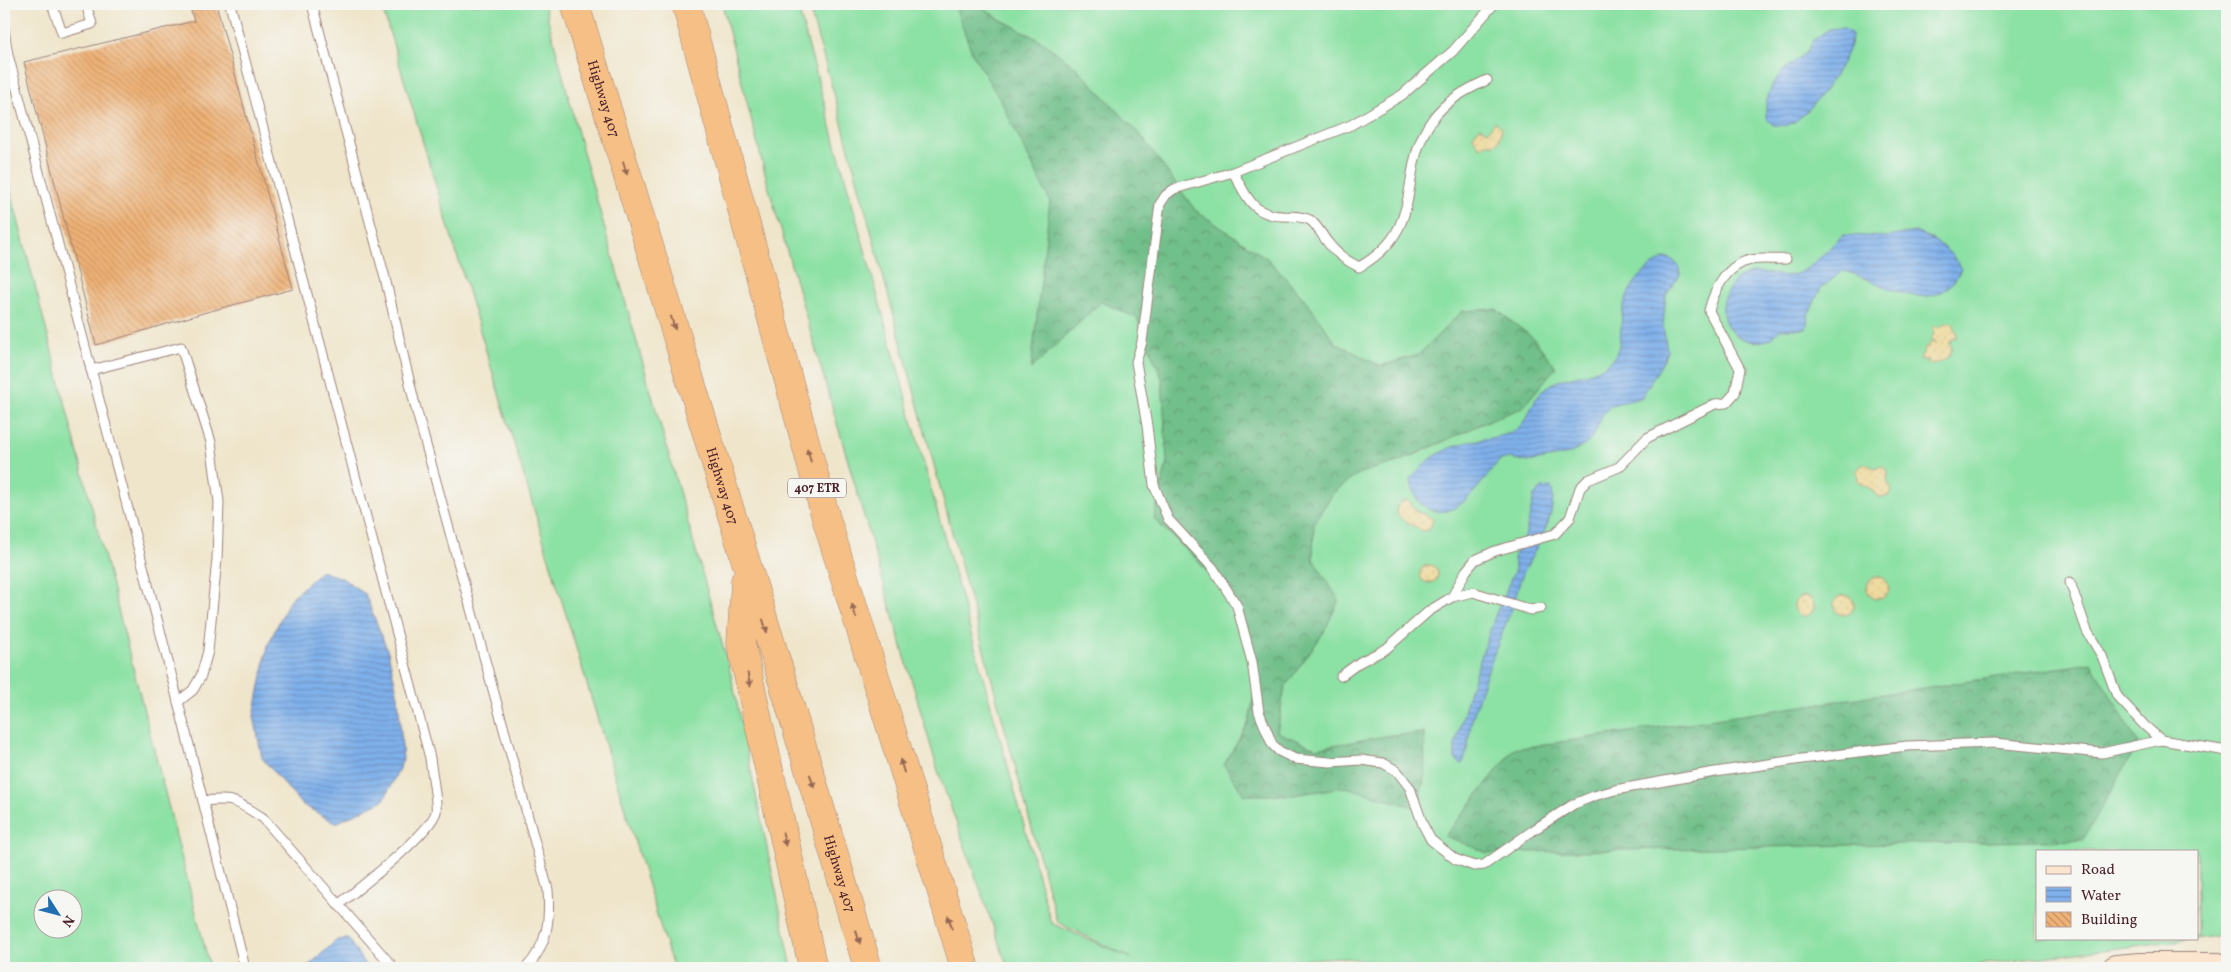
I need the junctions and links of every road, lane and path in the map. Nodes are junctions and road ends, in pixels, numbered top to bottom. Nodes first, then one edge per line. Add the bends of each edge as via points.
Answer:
1 (52, 4) edge
2 (86, 4) edge
3 (230, 4) edge
4 (312, 4) edge
5 (576, 4) edge
6 (686, 4) edge
7 (1494, 4) edge
8 (4, 30) edge
9 (1487, 80) dead end
10 (1232, 172) junction
11 (1786, 259) dead end
12 (91, 370) junction
13 (746, 562) junction
14 (2070, 582) dead end
15 (1452, 597) junction
16 (1541, 608) dead end
17 (1341, 676) dead end
18 (178, 702) junction
19 (2161, 740) junction
20 (2227, 752) edge
21 (203, 801) junction
22 (338, 904) junction
23 (2217, 966) edge
24 (245, 968) edge
25 (394, 968) edge
26 (526, 968) edge
27 (813, 968) edge
28 (868, 968) edge
29 (965, 968) edge
30 (2116, 968) edge

1 - 2 lane via 62,33 92,24
3 - 22 lane via 430,758 436,811 426,828 370,880
4 - 26 lane via 418,415 548,890 550,920 542,944
5 -> 13 highway, Highway 407
29 -> 6 highway, 407 ETR via 826,518
7 - 10 lane via 1453,51 1402,96 1351,125
8 - 12 lane
9 - 10 lane via 1447,103 1432,120 1418,148 1408,203 1398,231 1376,258 1359,267 1344,260 1308,219 1267,215 1259,211
10 - 19 lane via 1174,189 1160,204 1142,342 1136,362 1154,485 1168,519 1213,568 1237,606 1252,662 1259,712 1272,744 1295,759 1361,760 1383,763 1397,771 1410,788 1431,840 1455,859 1474,866 1484,865 1574,804 1594,796 1709,773 1907,746 1994,743 2102,753
11 - 15 lane via 1750,260 1739,264 1719,283 1712,297 1708,311 1740,369 1735,394 1726,403 1715,404 1647,438 1619,466 1588,480 1580,488 1570,518 1555,534 1475,560
12 - 18 lane
12 - 18 lane via 181,347 211,442 219,502 210,642 201,676 193,690
13 -> 27 highway via 741,643
13 -> 28 highway, Highway 407
14 - 19 lane via 2087,631 2102,656 2117,696
15 - 16 lane via 1473,592 1531,610
15 - 17 lane via 1429,611 1386,649
18 - 21 lane
19 - 20 lane
21 - 22 lane via 228,799 239,802 263,818
21 - 24 lane
22 - 25 lane
23 - 30 main road

